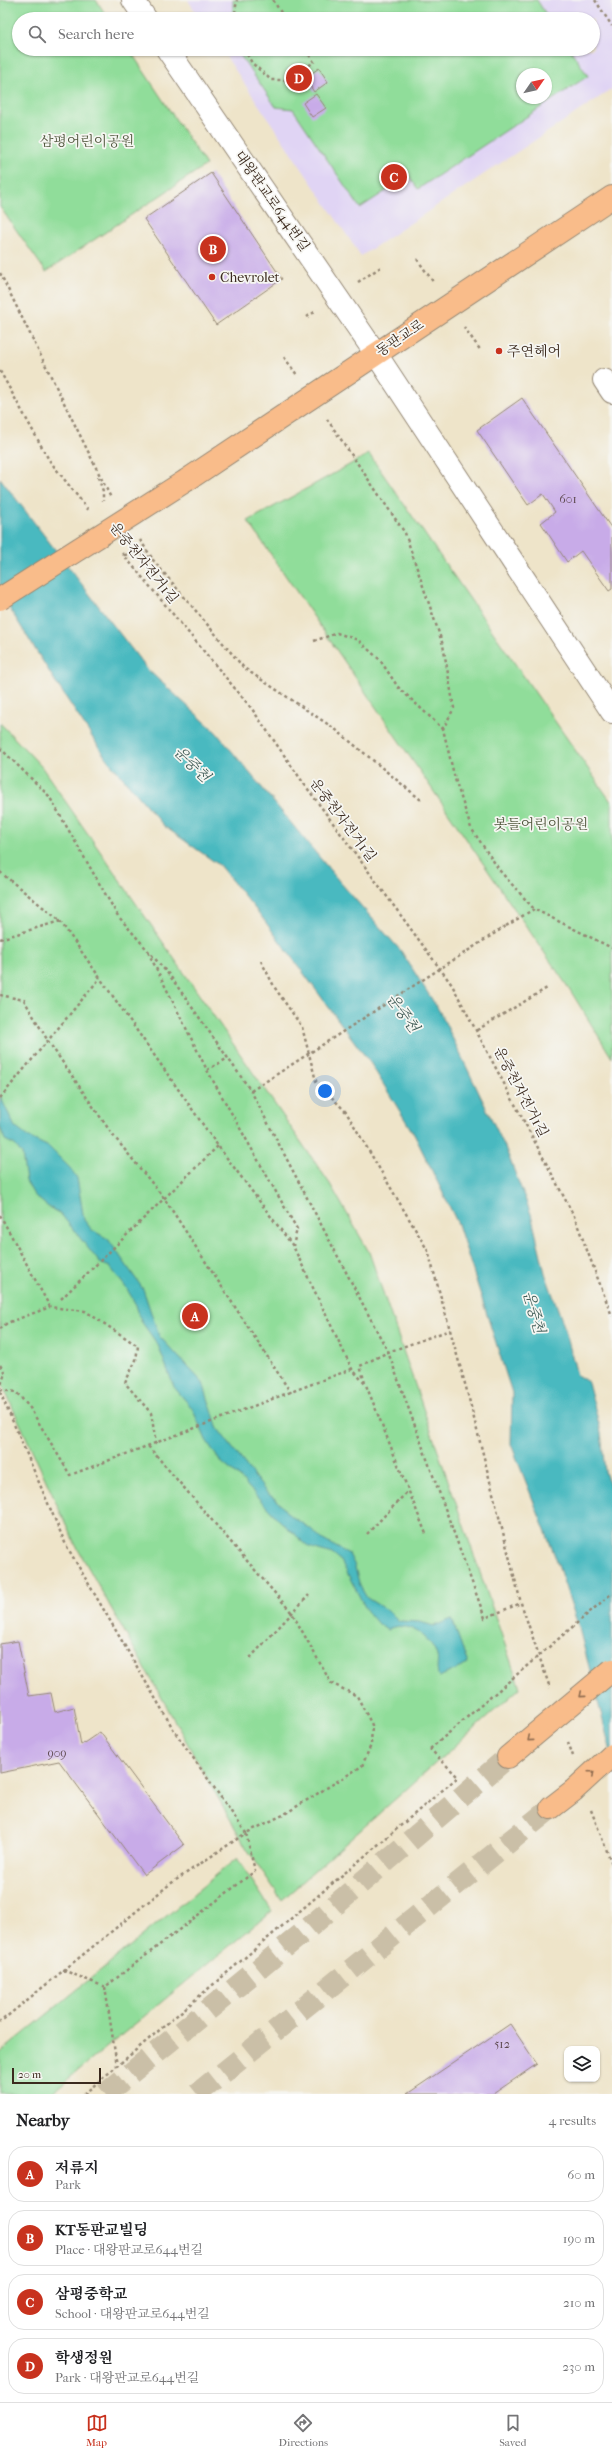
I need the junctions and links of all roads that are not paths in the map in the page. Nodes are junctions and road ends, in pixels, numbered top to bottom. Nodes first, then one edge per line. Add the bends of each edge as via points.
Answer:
1 (133, 0) edge
2 (141, 12) edge
3 (172, 56) edge
4 (612, 197) edge
5 (376, 354) junction
6 (0, 599) edge
7 (612, 712) edge
8 (612, 1670) edge
9 (612, 1755) edge
10 (508, 1757) tunnel mouth
11 (551, 1808) tunnel mouth

1 - 2 street
3 - 5 street, 대왕판교로644번길
4 - 5 main road, 동판교로
5 - 6 main road, 동판교로, bridge via 187,480
5 - 7 street, 대왕판교로644번길
8 -> 10 main road, bridge
11 -> 9 main road, bridge

